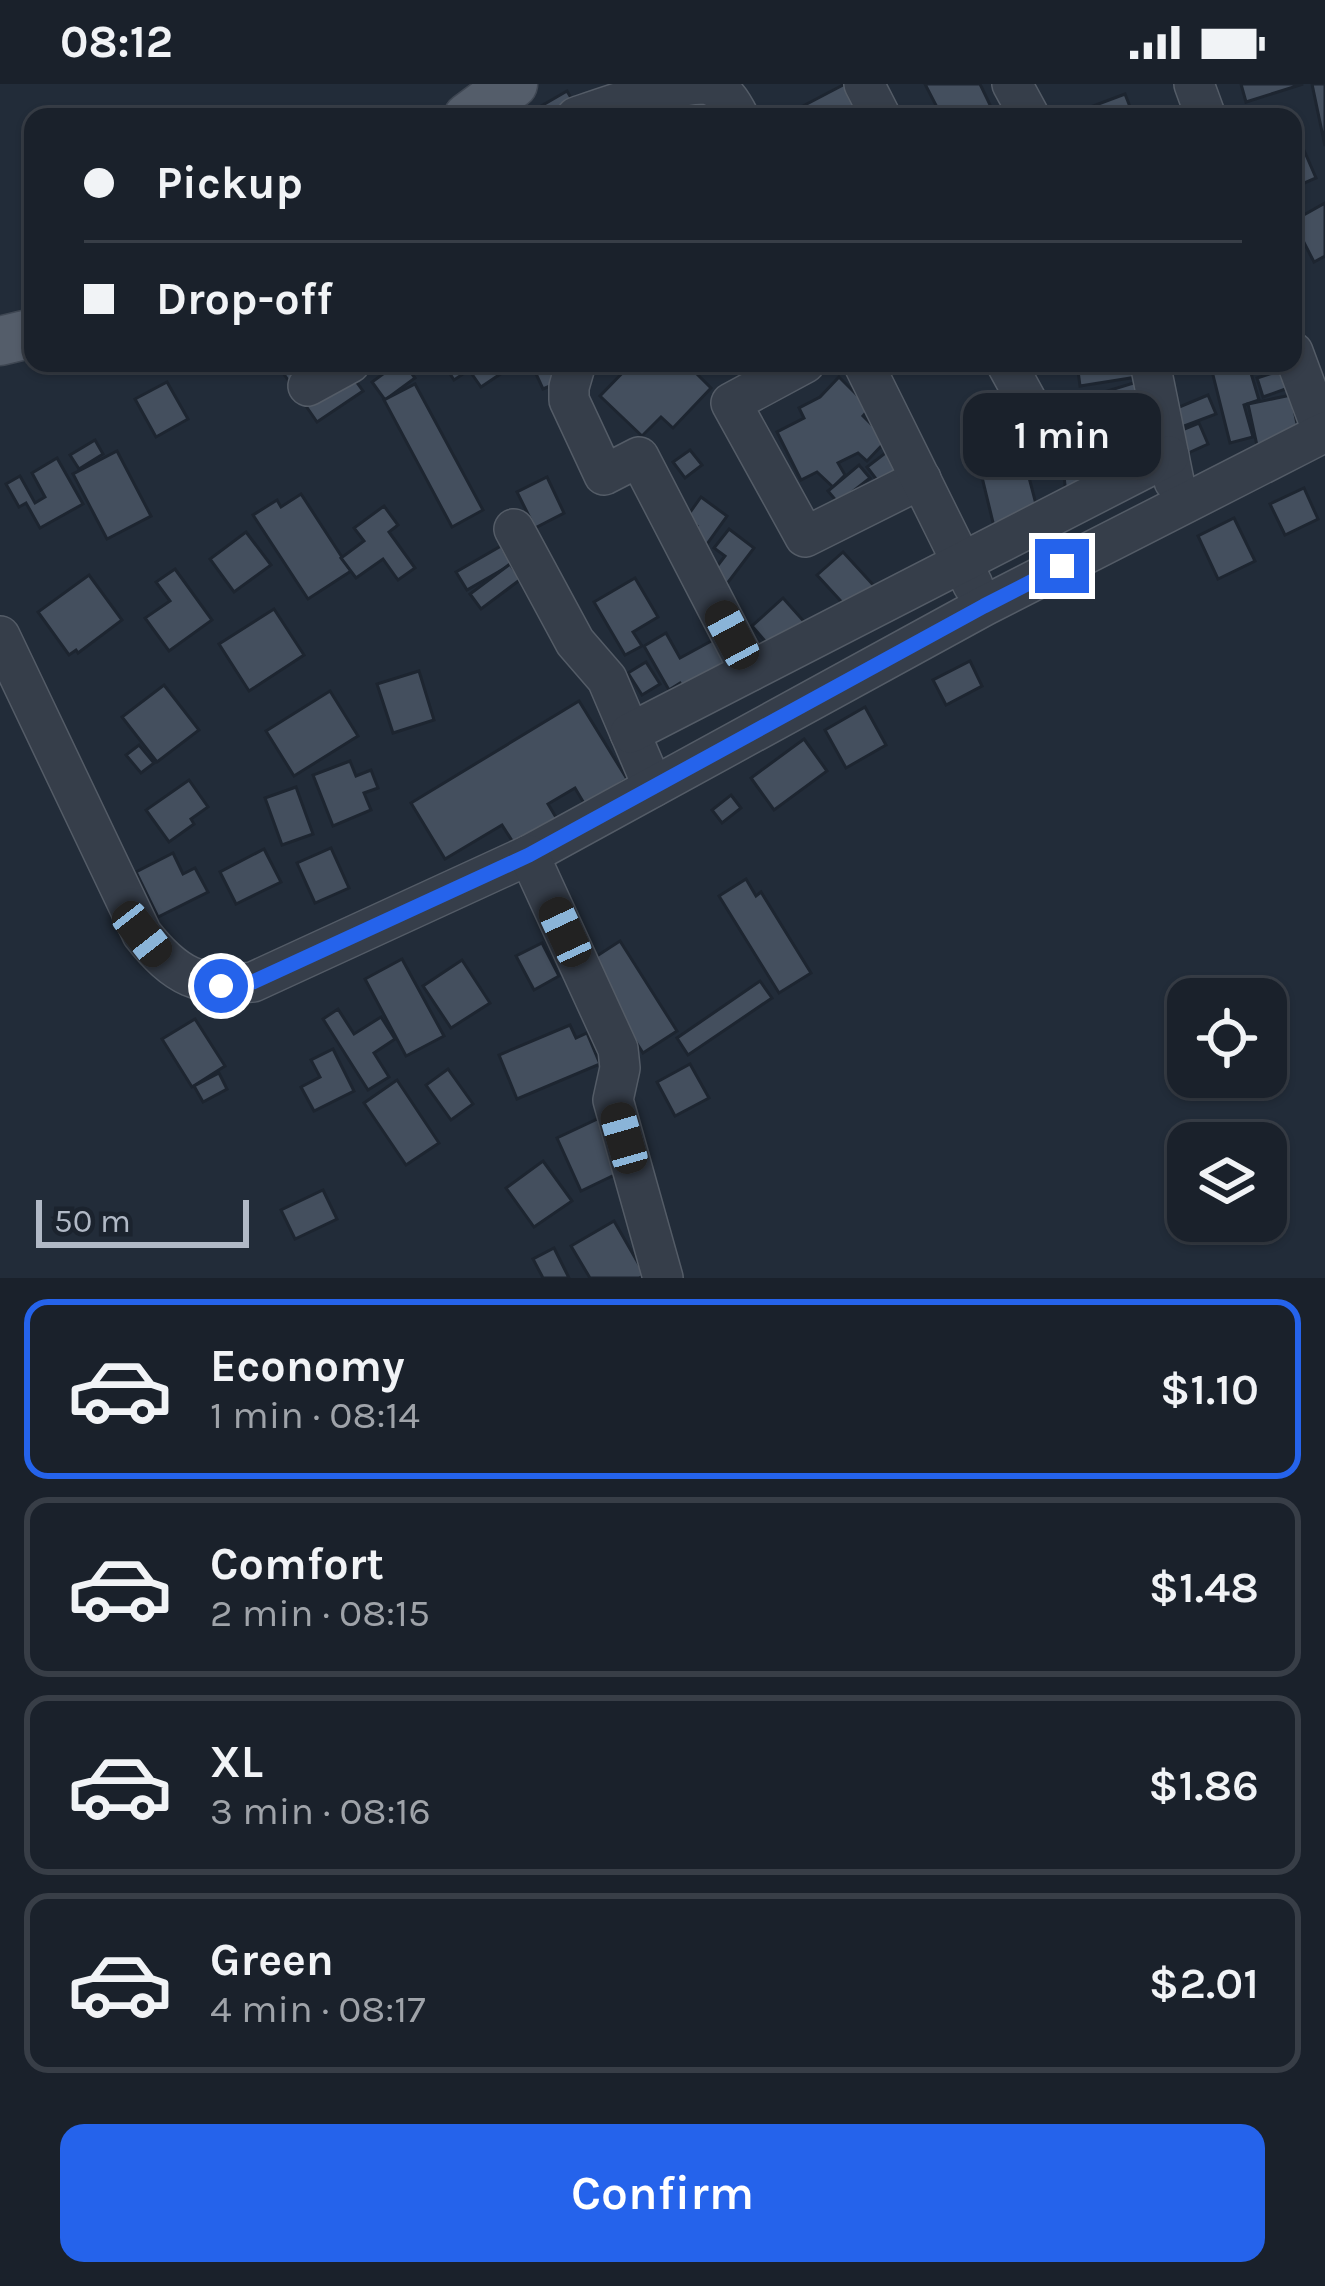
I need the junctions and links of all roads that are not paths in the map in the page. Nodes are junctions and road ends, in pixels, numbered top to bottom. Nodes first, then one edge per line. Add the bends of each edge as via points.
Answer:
1 (514, 84) edge
2 (746, 101) edge
3 (481, 108) edge
4 (612, 108) edge
5 (334, 372) edge
6 (573, 372) edge
7 (788, 372) edge
8 (868, 372) edge
9 (1011, 372) edge
10 (1152, 372) edge
11 (1301, 372) edge
12 (308, 386) dead end
13 (1035, 416) dead end
14 (1324, 432) edge
15 (1169, 456) junction
16 (921, 479) junction
17 (1179, 506) junction
18 (514, 529) dead end
19 (962, 561) junction
20 (984, 606) junction
21 (0, 636) edge
22 (750, 671) junction
23 (630, 733) junction
24 (653, 787) junction
25 (529, 855) junction
26 (664, 1278) edge

1 - 3 main road
2 - 4 street via 706,84 671,85
5 - 12 street
6 - 22 street via 569,400 604,475 639,457
7 - 16 street via 731,403 805,537
8 - 16 street
9 - 13 street
10 - 15 street
11 - 14 street
14 - 17 street
15 - 17 street
15 - 19 street
16 - 19 street
17 - 20 street
18 - 23 street via 575,642 607,679
19 - 20 street
19 - 22 street
20 - 24 street
21 - 25 street via 142,934 163,961 190,977 221,986 253,982
22 - 23 street
23 - 24 street
24 - 25 street
25 - 26 street via 617,1048 613,1100

